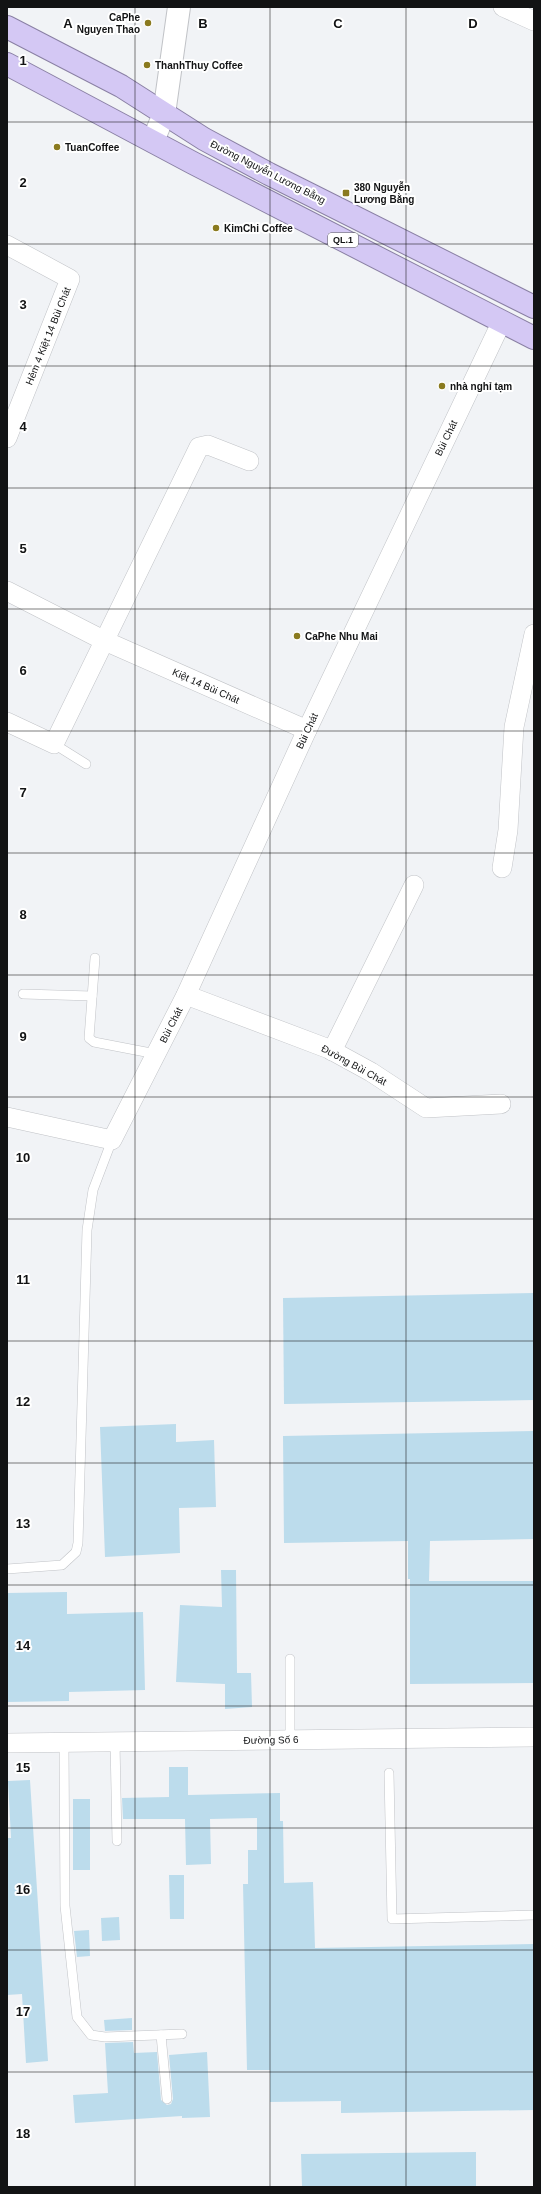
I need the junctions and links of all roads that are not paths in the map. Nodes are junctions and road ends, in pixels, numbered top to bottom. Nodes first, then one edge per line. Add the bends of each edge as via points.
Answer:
1 (179, 7) edge
2 (503, 7) edge
3 (534, 21) edge
4 (7, 27) edge
5 (7, 64) edge
6 (164, 114) junction
7 (153, 142) junction
8 (7, 245) edge
9 (534, 307) edge
10 (502, 321) junction
11 (534, 338) edge
12 (7, 438) edge
13 (249, 462) dead end
14 (7, 591) edge
15 (534, 634) edge
16 (104, 641) junction
17 (7, 722) edge
18 (307, 730) junction
19 (54, 744) junction
20 (86, 764) dead end
21 (502, 868) dead end
22 (414, 885) dead end
23 (95, 958) dead end
24 (23, 994) dead end
25 (186, 995) junction
26 (92, 996) junction
27 (332, 1050) junction
28 (156, 1054) junction
29 (501, 1104) dead end
30 (7, 1117) edge
31 (112, 1140) junction
32 (7, 1569) edge
33 (290, 1659) dead end
34 (534, 1737) edge
35 (290, 1740) junction
36 (115, 1742) junction
37 (7, 1743) edge
38 (64, 1743) junction
39 (389, 1773) dead end
40 (117, 1841) dead end
41 (534, 1915) edge
42 (182, 2034) dead end
43 (161, 2035) junction
44 (167, 2099) dead end

1 - 6 street
2 - 3 street
4 - 6 highway, Đường Nguyễn Lương Bằng / QL.1 via 121,86
5 - 7 highway, QL.1
6 - 7 street
6 - 9 highway, Đường Nguyễn Lương Bằng / QL.1 via 269,174
7 - 10 highway, QL.1
8 - 12 street, Hẻm 4 Kiệt 14 Bùi Chát via 70,279
10 - 11 highway, QL.1
10 - 18 street, Bùi Chát
13 - 16 street via 208,445 199,447
14 - 16 street, Kiệt 14 Bùi Chát
15 - 21 street via 514,727 508,830
16 - 18 street, Kiệt 14 Bùi Chát
16 - 19 street
17 - 19 street
18 - 25 street, Bùi Chát
19 - 20 lane
22 - 27 street
23 - 26 lane
24 - 26 lane
25 - 27 street, Đường Bùi Chát
25 - 28 street, Bùi Chát
26 - 28 lane via 89,1034 91,1041
27 - 29 street, Đường Bùi Chát via 372,1072 426,1108
28 - 31 street, Bùi Chát
30 - 31 street
31 - 32 lane via 93,1190 87,1230 76,1552 62,1565
33 - 35 lane
34 - 35 street, Đường Số 6
35 - 36 street, Đường Số 6
36 - 38 street, Đường Số 6
36 - 40 lane
37 - 38 street, Đường Số 6
38 - 43 lane via 65,1906 77,2017 91,2035
39 - 41 lane via 392,1920
42 - 43 lane
43 - 44 lane

